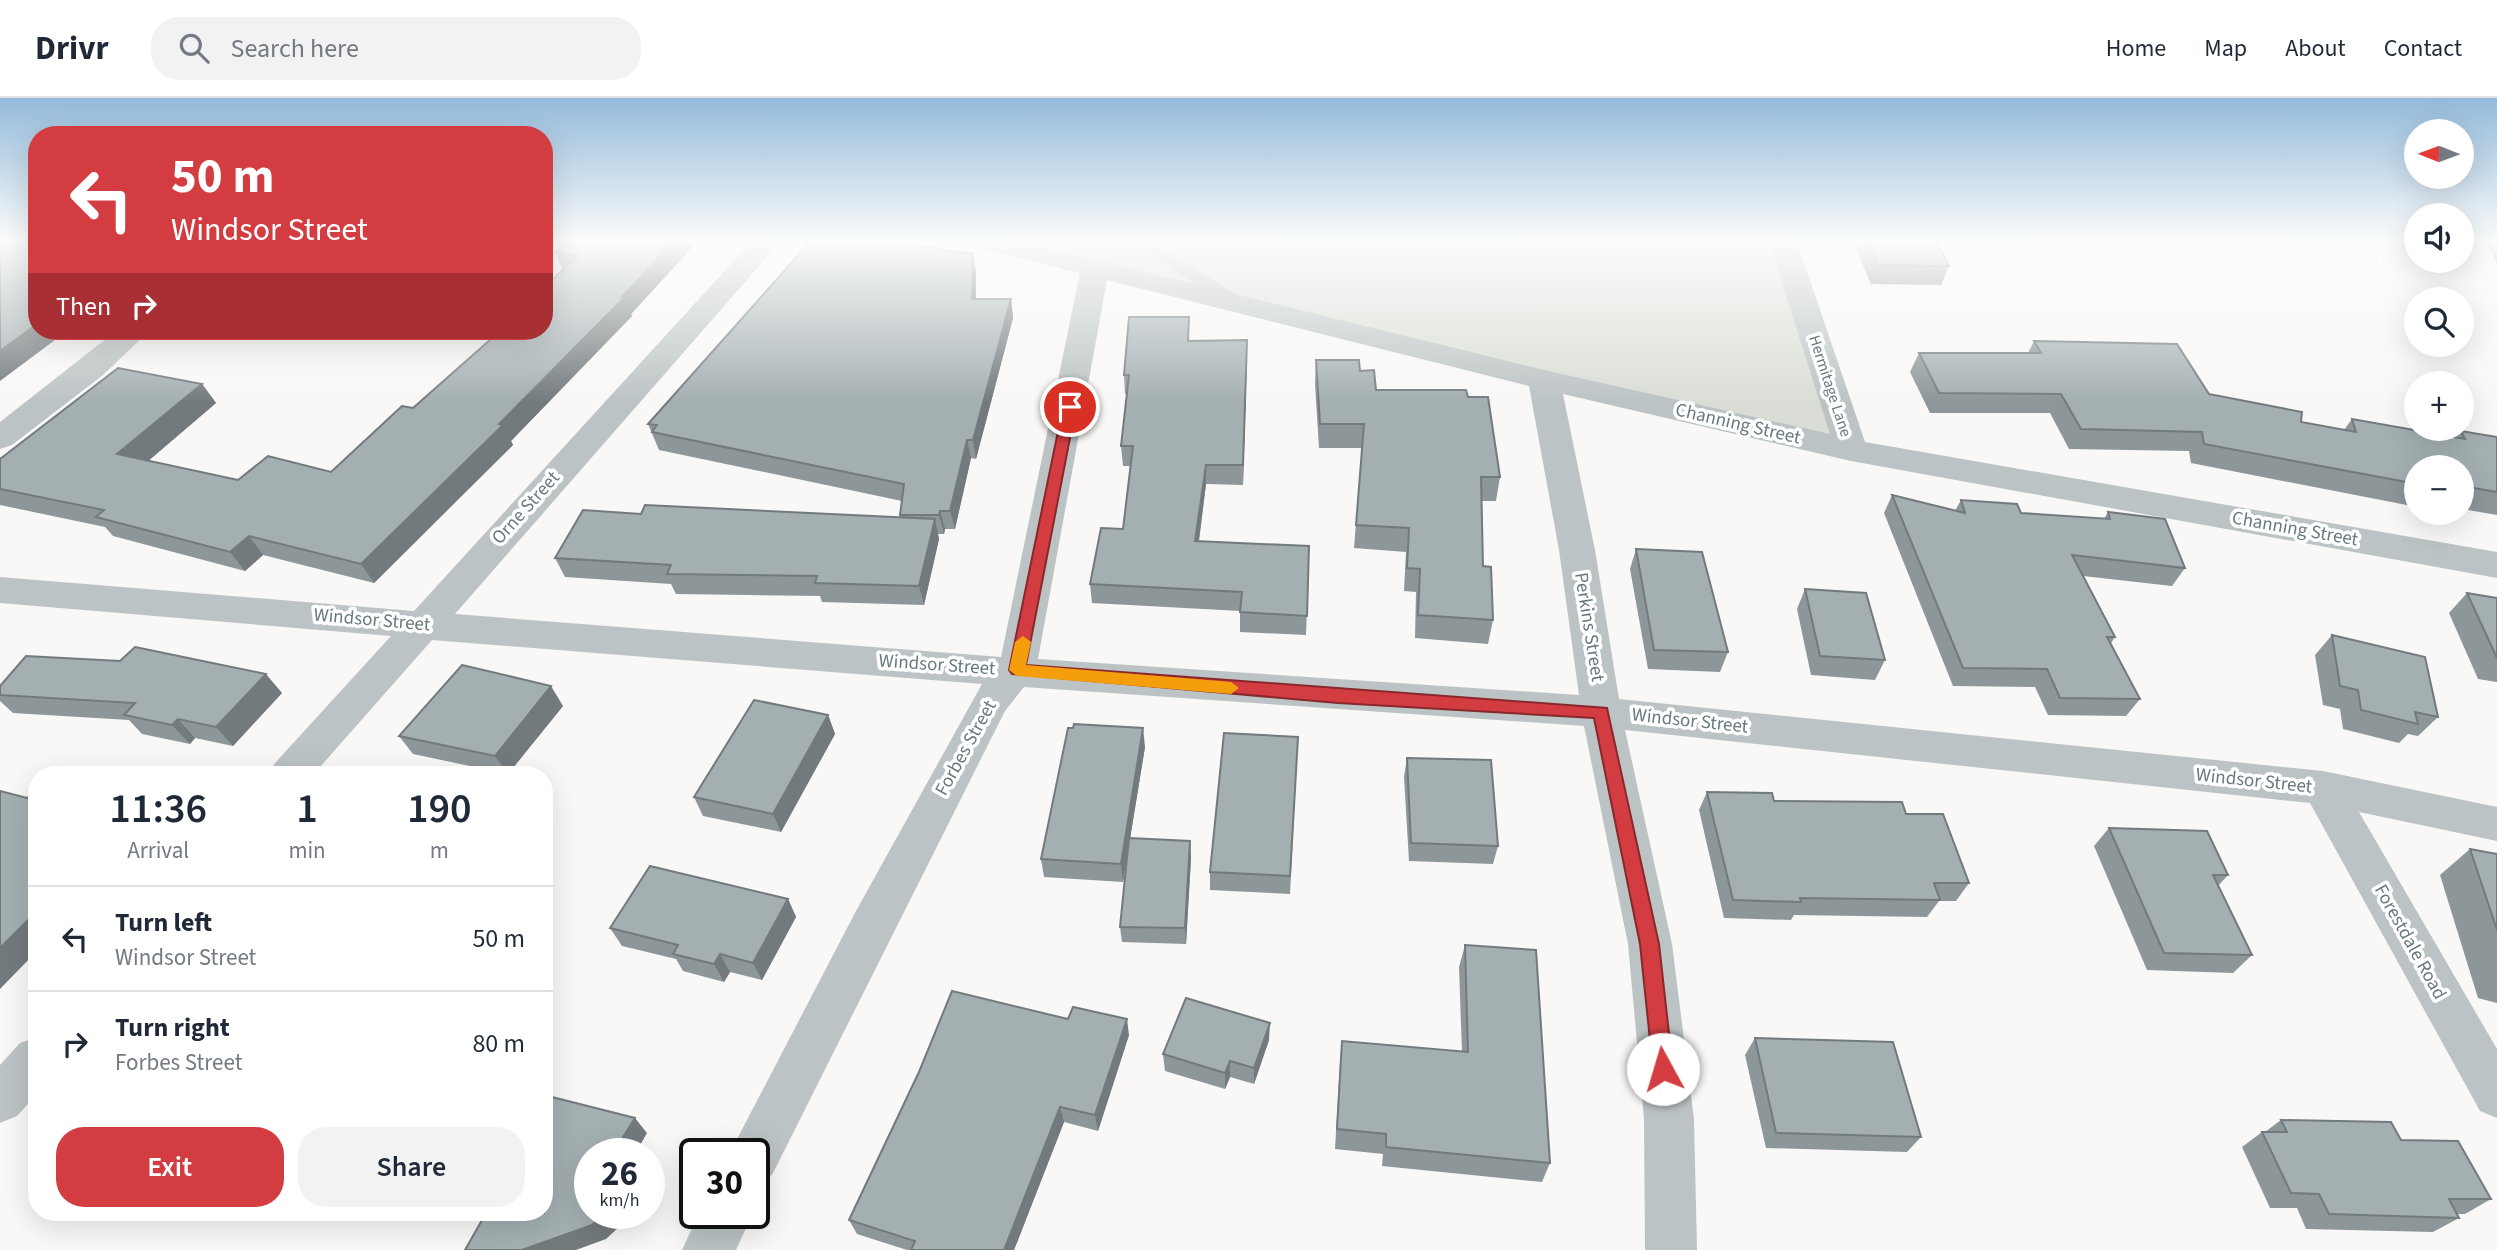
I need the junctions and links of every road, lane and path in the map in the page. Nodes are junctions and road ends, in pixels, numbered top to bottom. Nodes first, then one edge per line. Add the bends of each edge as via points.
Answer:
1 (718, 296) edge
2 (1090, 296) edge
3 (1204, 296) edge
4 (1227, 296) edge
5 (1801, 296) edge
6 (1244, 306) junction
7 (124, 340) edge
8 (1544, 380) junction
9 (0, 438) edge
10 (1851, 450) junction
11 (2497, 565) edge
12 (0, 590) edge
13 (423, 623) junction
14 (1017, 670) junction
15 (1601, 712) junction
16 (297, 766) edge
17 (2323, 788) junction
18 (2497, 824) edge
19 (28, 1069) edge
20 (2497, 1096) edge
21 (0, 1100) edge
22 (764, 1138) edge
23 (719, 1229) edge
24 (708, 1250) edge
25 (1671, 1250) edge

1 - 13 street, Orne Street
2 - 14 street, Forbes Street
3 - 6 street, Channing Street
4 - 6 lane
5 - 10 street, Hermitage Lane
6 - 8 street, Channing Street
7 - 9 street
8 - 10 street, Channing Street
8 - 15 street, Perkins Street via 1577,550
10 - 11 street, Channing Street
12 - 13 street, Windsor Street
13 - 14 street, Windsor Street via 457,630
13 - 16 street, Orne Street
14 - 15 street, Windsor Street
14 - 22 street, Forbes Street via 990,702
15 - 17 street, Windsor Street
15 - 25 street, Perkins Street via 1650,944 1669,1119
17 - 18 street, Windsor Street
17 - 20 street, Forestdale Road
19 - 21 street
23 - 24 street

